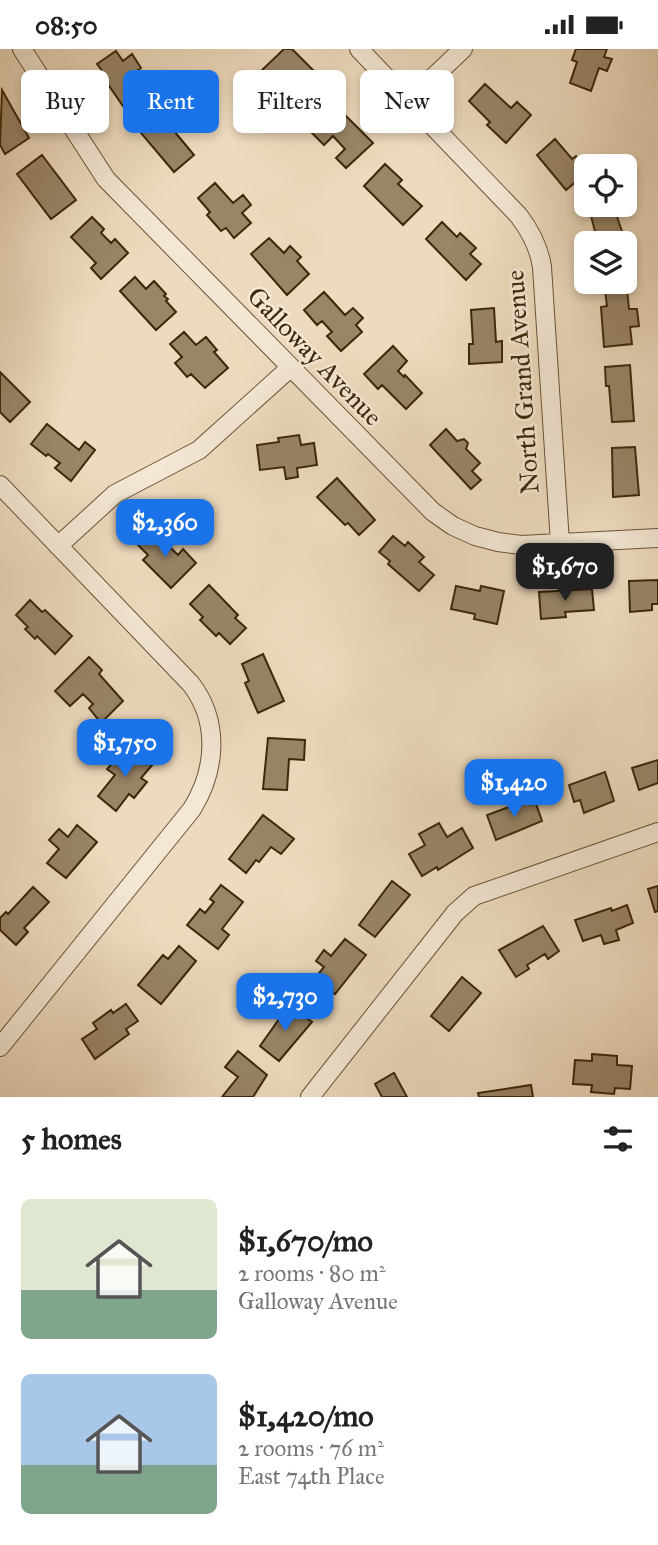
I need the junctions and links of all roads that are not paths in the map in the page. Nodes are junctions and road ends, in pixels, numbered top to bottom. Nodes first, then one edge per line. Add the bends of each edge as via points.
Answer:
1 (22, 49) edge
2 (359, 49) edge
3 (463, 49) edge
4 (379, 70) edge
5 (441, 70) edge
6 (439, 133) edge
7 (290, 368) junction
8 (0, 485) edge
9 (658, 538) edge
10 (560, 543) junction
11 (58, 546) junction
12 (658, 832) edge
13 (0, 1047) edge
14 (310, 1097) edge

1 - 7 street, Galloway Avenue via 106,179
2 - 4 street, North Grand Avenue
3 - 5 street
6 - 10 street, North Grand Avenue via 519,216 539,253
7 - 10 street, Galloway Avenue via 416,497 453,526 498,542
7 - 11 street via 199,450 115,494
8 - 11 street
9 - 10 street, Galloway Avenue
11 - 13 street via 196,690 210,727 212,751 206,781 192,809
12 - 14 street via 474,896 455,913

